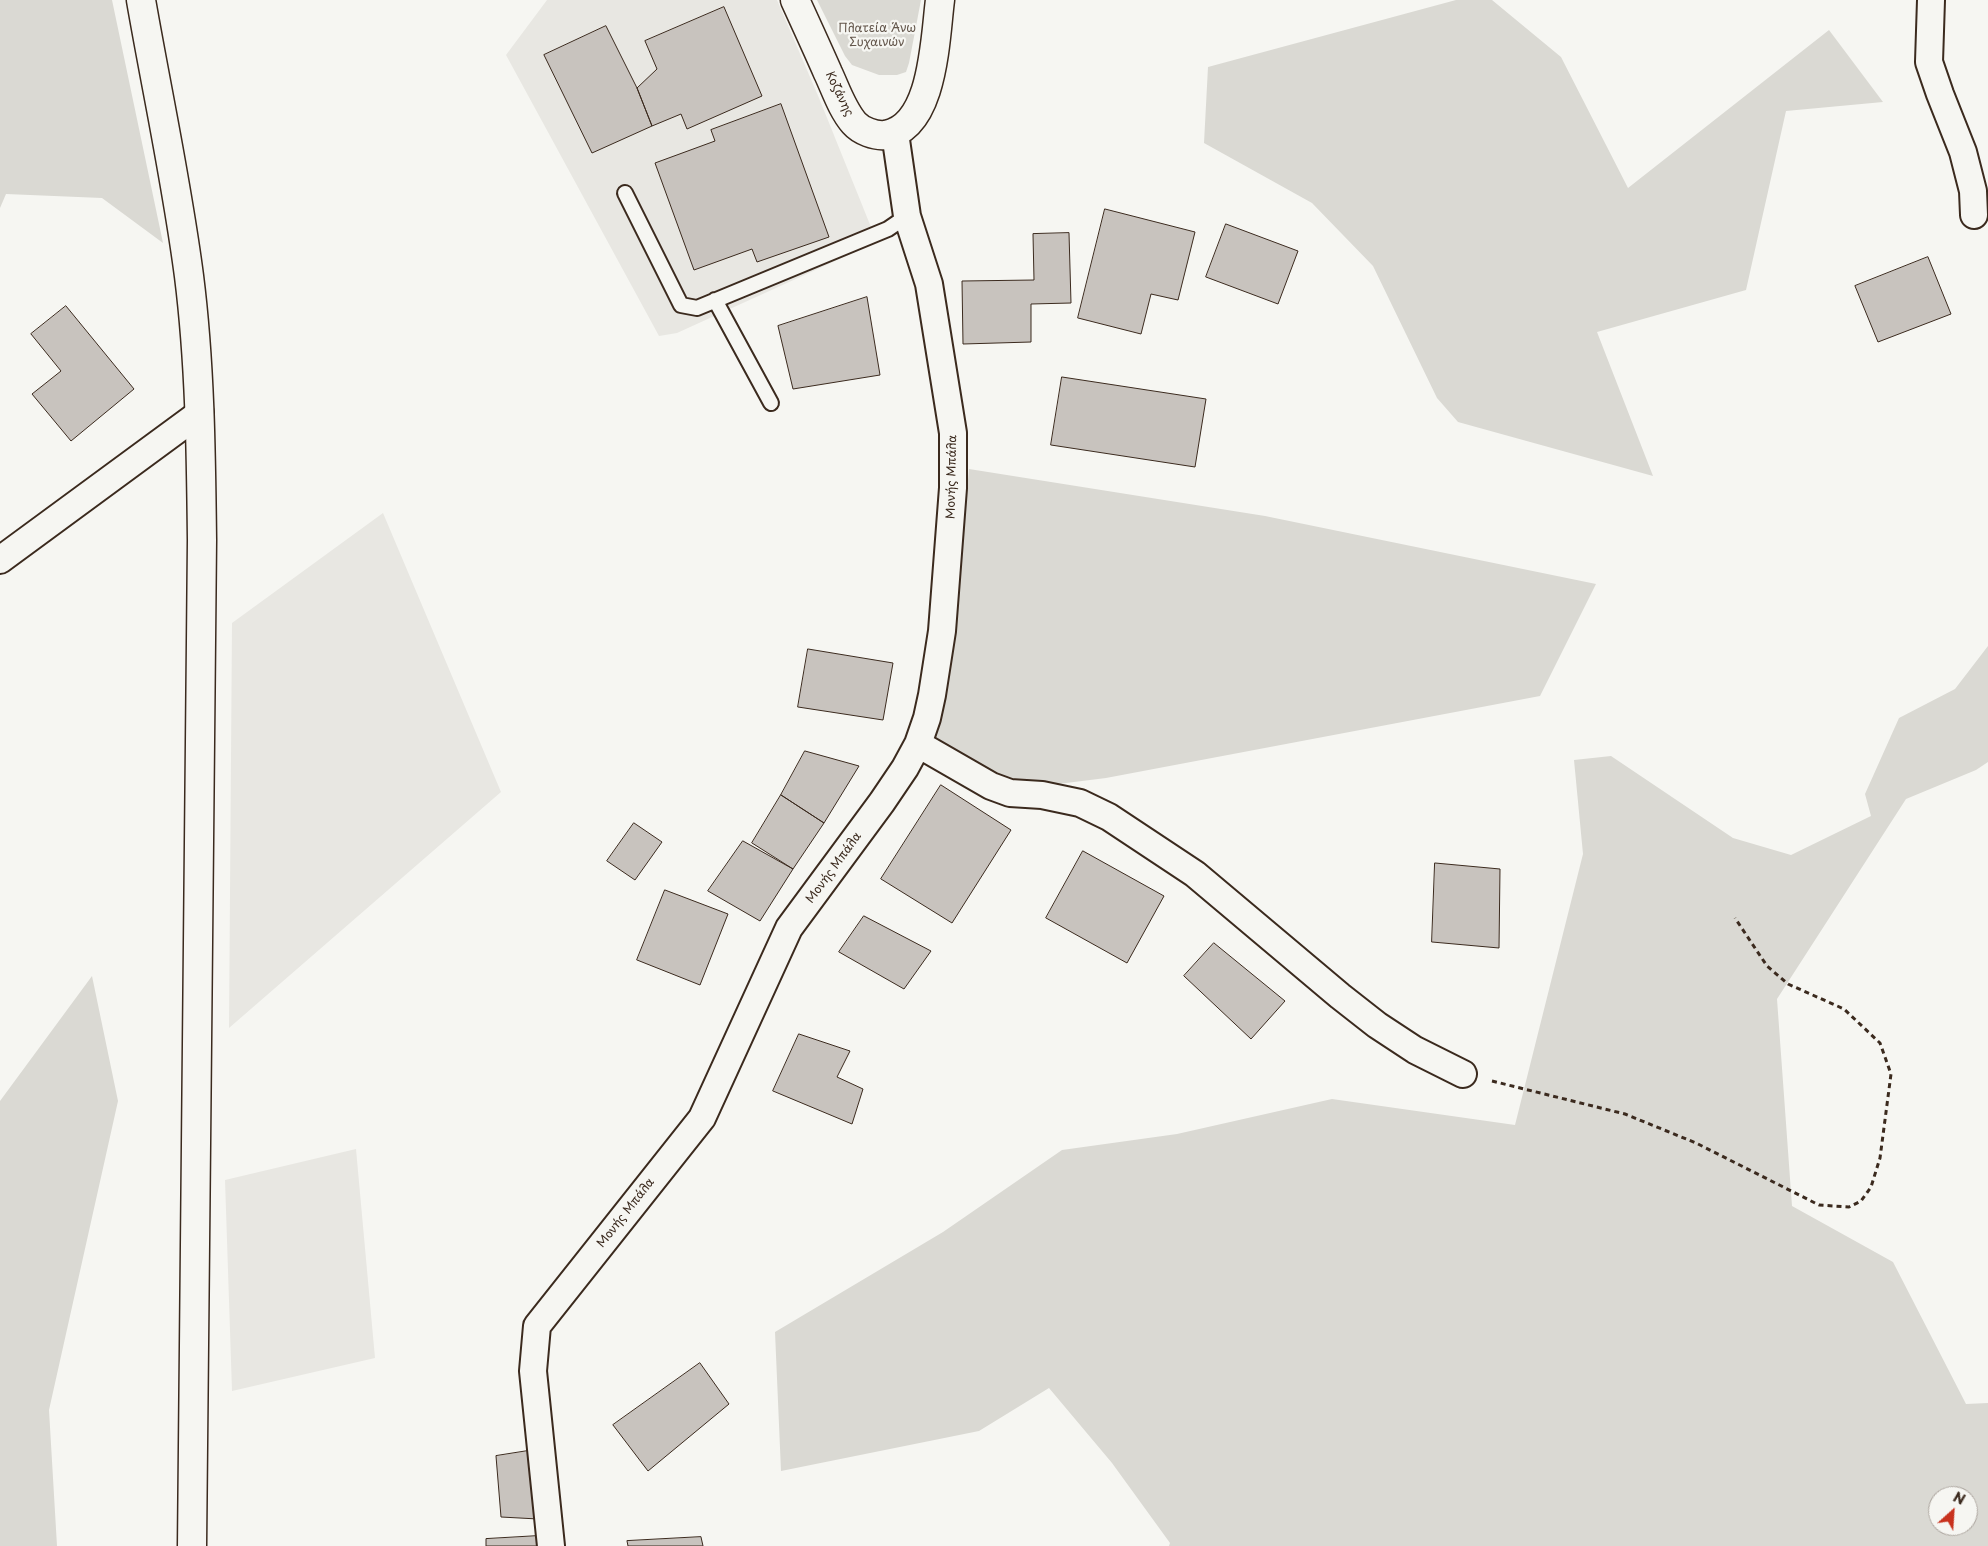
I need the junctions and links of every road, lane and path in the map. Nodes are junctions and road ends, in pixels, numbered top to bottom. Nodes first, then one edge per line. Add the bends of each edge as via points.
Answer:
1 (142, 0) edge
2 (795, 0) edge
3 (940, 0) edge
4 (1931, 0) edge
5 (895, 133) junction
6 (625, 193) dead end
7 (1974, 214) dead end
8 (907, 216) junction
9 (716, 300) junction
10 (771, 403) dead end
11 (200, 413) junction
12 (0, 560) edge
13 (918, 744) junction
14 (1735, 918) dead end
15 (1463, 1074) joint
16 (192, 1546) edge
17 (551, 1546) edge

1 - 11 street via 181,216
2 - 5 street, Κοζάνης via 844,109 855,124 881,135
3 - 5 street via 925,94 912,120
4 - 7 street via 1929,62 1963,152 1973,191
5 - 8 street, Μονής Μπάλα
6 - 9 lane via 681,305 697,308
8 - 9 lane via 888,229
8 - 13 street, Μονής Μπάλα via 929,284 953,433 953,488 942,631 932,695
9 - 10 lane
11 - 12 street
11 - 16 street via 202,540
13 - 15 street via 990,786 1080,803 1109,817 1195,874 1377,1025 1415,1050
13 - 17 street, Μονής Μπάλα via 882,802 789,928 702,1118 537,1326 533,1371
14 - 15 path via 1767,966 1788,984 1844,1009 1880,1043 1891,1074 1880,1158 1871,1187 1861,1201 1849,1207 1819,1205 1696,1144 1625,1114

